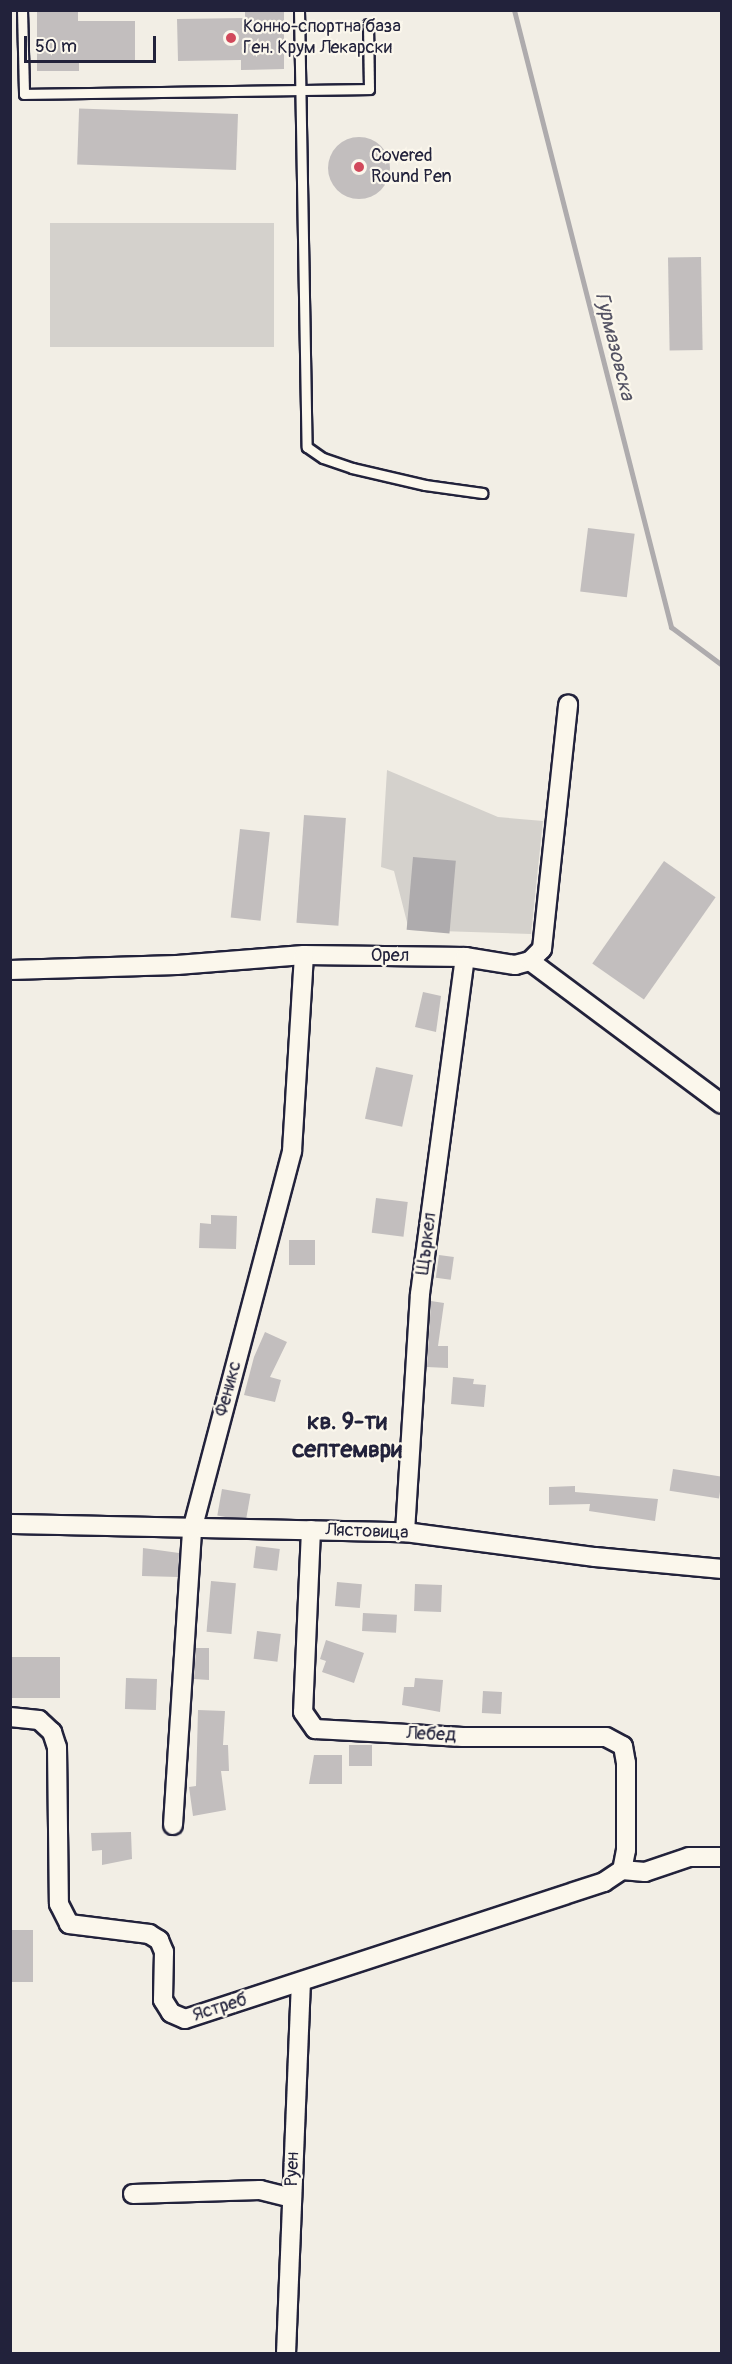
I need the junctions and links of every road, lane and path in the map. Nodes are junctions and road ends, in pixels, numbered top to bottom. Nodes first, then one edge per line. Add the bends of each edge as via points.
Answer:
1 (22, 10) edge
2 (299, 10) edge
3 (368, 24) dead end
4 (300, 89) junction
5 (482, 493) dead end
6 (568, 704) dead end
7 (304, 955) junction
8 (465, 957) junction
9 (530, 961) junction
10 (10, 970) edge
11 (722, 1104) edge
12 (10, 1524) edge
13 (192, 1530) junction
14 (311, 1530) junction
15 (405, 1532) junction
16 (722, 1569) edge
17 (10, 1718) edge
18 (173, 1825) dead end
19 (722, 1857) edge
20 (622, 1870) junction
21 (301, 1984) junction
22 (133, 2194) dead end
23 (292, 2198) junction
24 (286, 2354) edge

1 - 4 lane via 24,94
2 - 4 lane
3 - 4 lane via 369,89
4 - 5 lane via 307,447 323,458 352,468 425,486
6 - 9 street via 542,949
7 - 8 street, Орел
7 - 10 street, Орел via 177,965
7 - 13 street, Феникс via 292,1151
8 - 9 street, Орел via 515,965
8 - 15 street, Щъркел via 420,1294
9 - 11 street
12 - 13 street, Лястовица
13 - 14 street, Лястовица
13 - 18 street, Феникс
14 - 15 street, Лястовица
14 - 20 street, Лебед via 303,1712 315,1729 463,1737 606,1737 623,1746 626,1763 626,1850
15 - 16 street, Лястовица
17 - 21 street, Ястреб via 39,1720 52,1732 57,1747 59,1905 69,1924 149,1934 159,1940 164,1952 163,2000 171,2013 185,2019
19 - 20 street via 689,1857 645,1872
20 - 21 street, Ястреб via 604,1882
21 - 23 street, Руен
22 - 23 street via 260,2190
23 - 24 street, Руен

